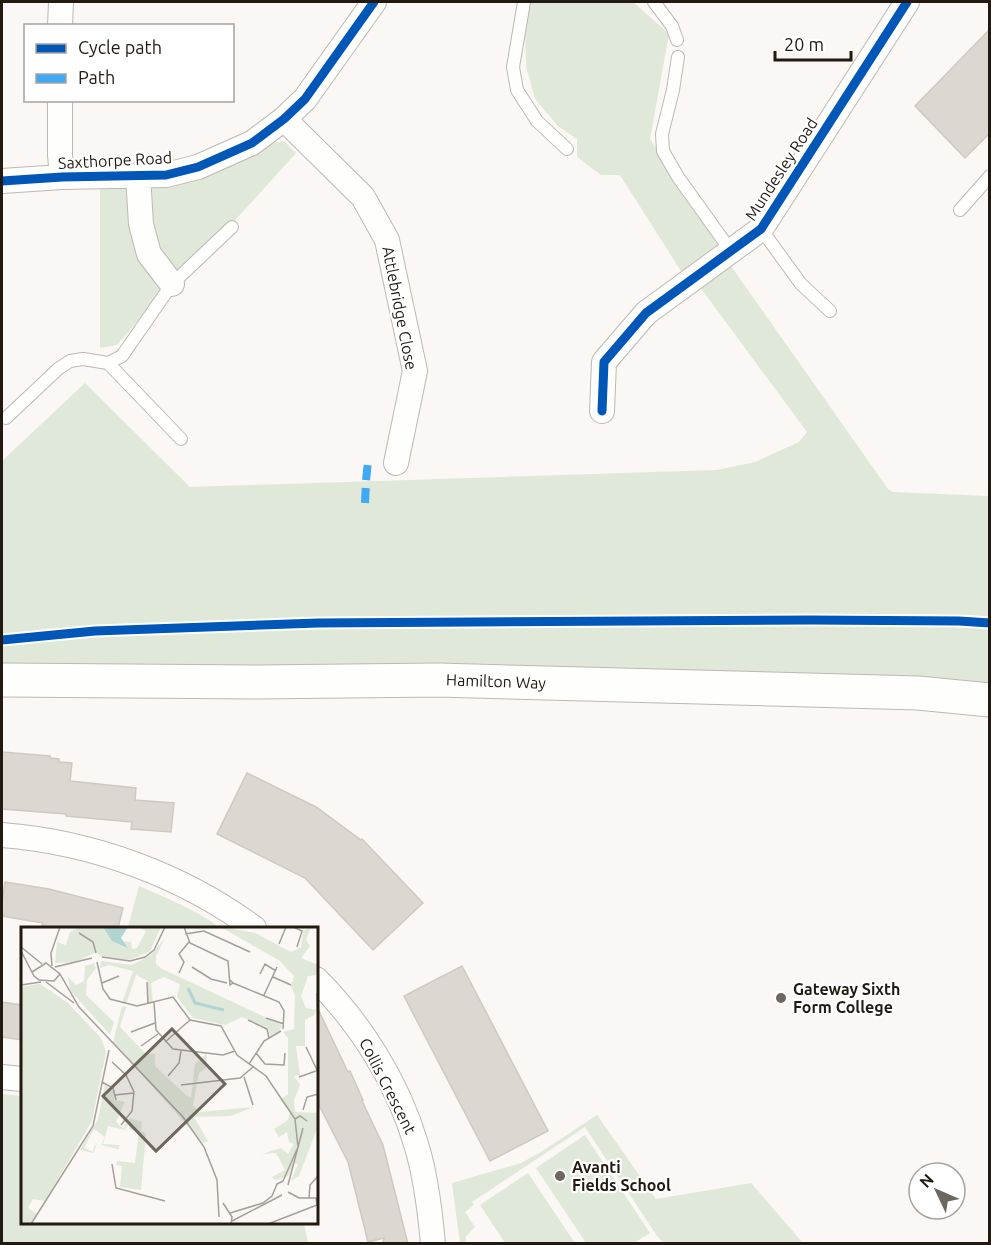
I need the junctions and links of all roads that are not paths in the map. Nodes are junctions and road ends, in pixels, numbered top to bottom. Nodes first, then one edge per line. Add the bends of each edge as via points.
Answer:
1 (61, 2) edge
2 (374, 2) edge
3 (524, 2) edge
4 (654, 2) edge
5 (907, 2) edge
6 (60, 24) edge
7 (677, 40) dead end
8 (678, 57) dead end
9 (60, 102) edge
10 (284, 119) junction
11 (567, 149) dead end
12 (138, 176) junction
13 (990, 176) edge
14 (62, 177) junction
15 (2, 181) edge
16 (960, 210) dead end
17 (232, 227) dead end
18 (762, 229) junction
19 (731, 251) junction
20 (172, 284) junction
21 (830, 311) dead end
22 (108, 363) junction
23 (602, 411) dead end
24 (6, 418) dead end
25 (181, 439) dead end
26 (396, 463) dead end
27 (2, 680) edge
28 (990, 700) edge
29 (2, 835) edge
30 (252, 927) edge
31 (318, 981) edge
32 (2, 1077) edge
33 (21, 1079) edge
34 (433, 1244) edge

1 - 6 street
2 - 10 street, Saxthorpe Road via 305,99
3 - 11 lane via 513,67 517,90 537,121
4 - 7 lane
5 - 18 street, Mundesley Road
8 - 19 lane via 662,134 663,151
9 - 14 street
10 - 12 street, Saxthorpe Road via 252,143 198,166 166,175
10 - 26 street, Attlebridge Close via 363,197 387,240 415,371
12 - 14 street, Saxthorpe Road
12 - 20 street via 141,224 149,254
13 - 16 lane
14 - 15 street, Saxthorpe Road
17 - 20 lane
18 - 19 street, Mundesley Road
18 - 21 lane via 801,284
19 - 23 street, Mundesley Road via 646,313 604,363
20 - 22 lane via 122,356
22 - 24 lane via 70,361
22 - 25 lane
27 - 28 highway, Hamilton Way via 438,680 918,693
29 - 30 street via 115,857 205,897
31 - 34 street, Collis Crescent via 362,1033 404,1112 426,1182
32 - 33 street

